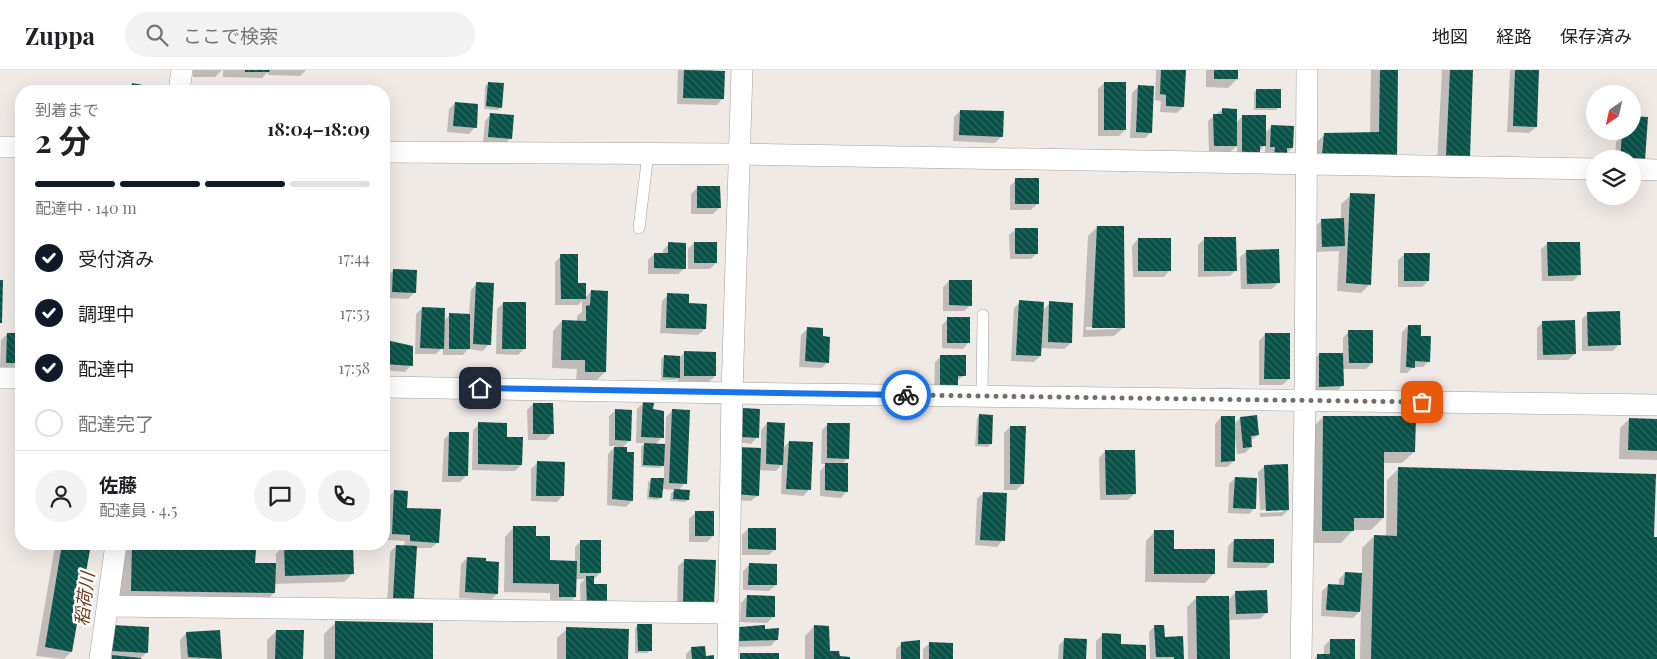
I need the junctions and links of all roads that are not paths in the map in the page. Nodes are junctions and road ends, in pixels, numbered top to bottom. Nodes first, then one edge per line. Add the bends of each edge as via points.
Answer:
1 (182, 70) edge
2 (742, 70) edge
3 (1307, 70) edge
4 (180, 85) edge
5 (0, 146) edge
6 (15, 147) edge
7 (390, 152) edge
8 (648, 154) junction
9 (740, 154) junction
10 (1306, 164) junction
11 (1586, 168) edge
12 (1641, 169) edge
13 (1657, 170) edge
14 (639, 228) dead end
15 (983, 315) dead end
16 (0, 378) edge
17 (15, 378) edge
18 (390, 387) edge
19 (732, 393) junction
20 (982, 396) junction
21 (1305, 401) junction
22 (1657, 405) edge
23 (115, 550) edge
24 (108, 606) junction
25 (729, 613) junction
26 (100, 659) edge
27 (728, 659) edge
28 (1301, 659) edge

1 - 4 street
2 - 9 street
3 - 10 street
5 - 6 street
7 - 8 street
8 - 9 street
8 - 14 lane
9 - 10 street
9 - 19 street
10 - 11 street
10 - 21 street
12 - 13 street
15 - 20 lane
16 - 17 street
18 - 19 street
19 - 20 street
19 - 25 street
20 - 21 street
21 - 22 street
21 - 28 street
23 - 24 street
24 - 25 street
24 - 26 street
25 - 27 street

